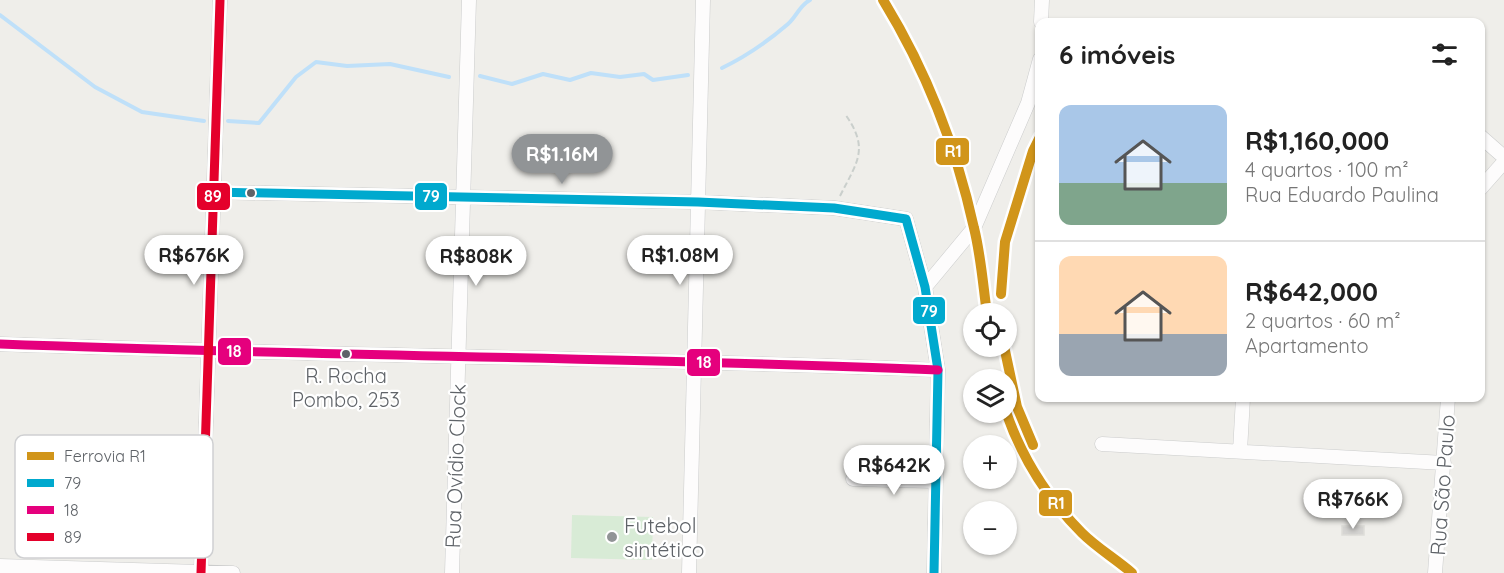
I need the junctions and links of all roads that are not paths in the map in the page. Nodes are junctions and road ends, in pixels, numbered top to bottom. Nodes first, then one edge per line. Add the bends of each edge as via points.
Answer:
1 (220, 0) edge
2 (469, 0) edge
3 (702, 0) edge
4 (1042, 0) edge
5 (1041, 18) edge
6 (1035, 77) edge
7 (1485, 140) edge
8 (1504, 157) edge
9 (1504, 162) edge
10 (1485, 183) edge
11 (213, 192) junction
12 (463, 199) junction
13 (698, 202) junction
14 (925, 287) junction
15 (0, 344) edge
16 (208, 352) junction
17 (459, 357) junction
18 (694, 361) junction
19 (938, 370) junction
20 (1243, 402) edge
21 (1448, 402) edge
22 (205, 435) edge
23 (1102, 444) dead end
24 (1240, 451) junction
25 (1444, 463) junction
26 (853, 478) dead end
27 (935, 481) junction
28 (0, 566) edge
29 (201, 572) edge
30 (233, 573) edge
31 (452, 573) edge
32 (689, 573) edge
33 (934, 573) edge
34 (1436, 573) edge

1 - 11 street
2 - 12 street, Rua Ovídio Clock
3 - 13 street
4 - 5 street
6 - 14 street via 1028,103 974,228
7 - 8 street
9 - 10 street
11 - 12 street
11 - 16 street
12 - 13 street
12 - 17 street, Rua Ovídio Clock
13 - 14 street via 834,208 906,219
13 - 18 street
14 - 19 street
15 - 16 street
16 - 17 street
16 - 22 street
17 - 18 street
17 - 31 street, Rua Ovídio Clock
18 - 19 street
18 - 32 street
19 - 27 street
20 - 24 street
21 - 25 street, Rua São Paulo
23 - 24 street
24 - 25 street
25 - 34 street, Rua São Paulo
26 - 27 street
27 - 33 street
28 - 29 street
29 - 30 street

